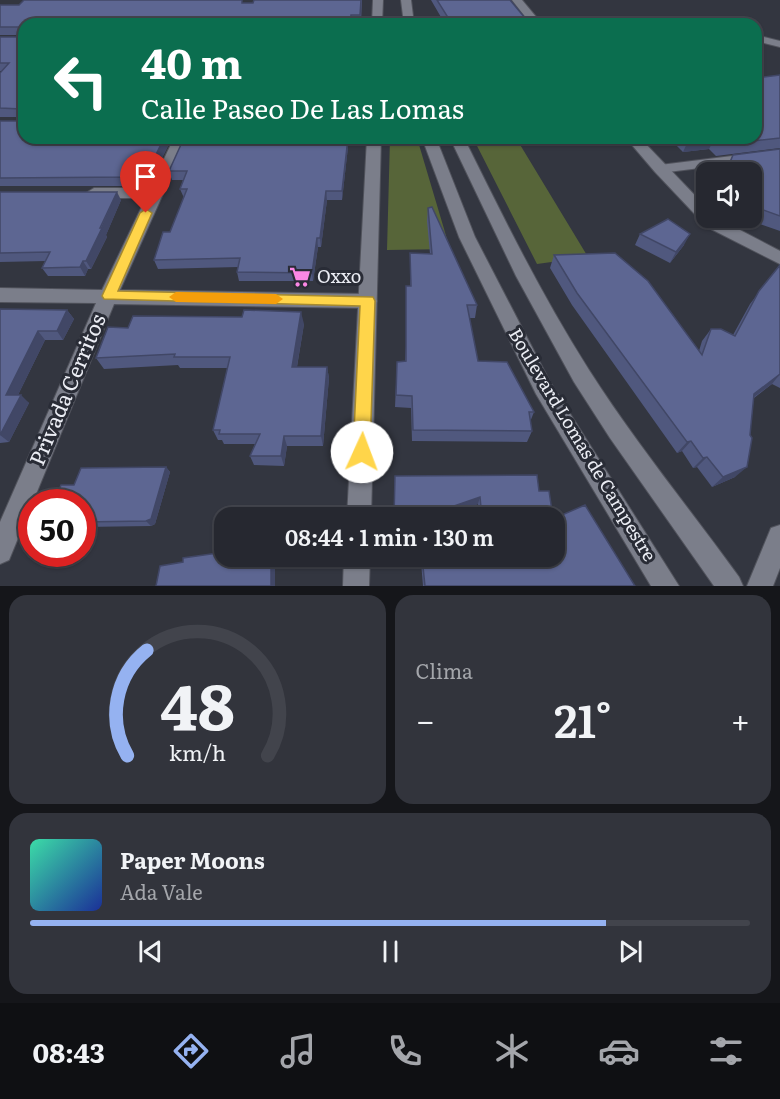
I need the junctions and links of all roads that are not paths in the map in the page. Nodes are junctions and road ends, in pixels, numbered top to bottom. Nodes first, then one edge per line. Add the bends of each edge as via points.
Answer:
1 (378, 0) edge
2 (406, 0) edge
3 (517, 0) edge
4 (377, 18) edge
5 (408, 18) edge
6 (532, 18) edge
7 (762, 39) edge
8 (780, 44) edge
9 (178, 144) edge
10 (374, 144) edge
11 (431, 144) edge
12 (460, 144) edge
13 (638, 144) edge
14 (780, 154) edge
15 (660, 169) junction
16 (84, 193) edge
17 (156, 193) junction
18 (696, 206) edge
19 (723, 228) edge
20 (780, 258) edge
21 (0, 295) edge
22 (108, 296) junction
23 (368, 301) junction
24 (359, 507) edge
25 (780, 537) edge
26 (0, 551) edge
27 (357, 567) edge
28 (356, 586) edge
29 (666, 586) edge
30 (730, 586) edge
31 (760, 586) edge

1 - 4 main road
2 - 5 main road
3 - 6 main road
7 - 8 main road
9 - 17 main road, Privada Cerritos
10 - 23 main road
11 - 29 main road, Boulevard Lomas de Campestre via 467,237 543,388
12 - 30 main road, Boulevard Lomas de Campestre via 541,304 591,389
13 - 15 main road
14 - 15 main road
15 - 18 main road
16 - 17 main road
17 - 22 main road, Privada Cerritos
19 - 20 main road
21 - 22 main road
22 - 23 main road
22 - 26 main road, Privada Cerritos
23 - 24 main road
25 - 31 main road
27 - 28 main road

